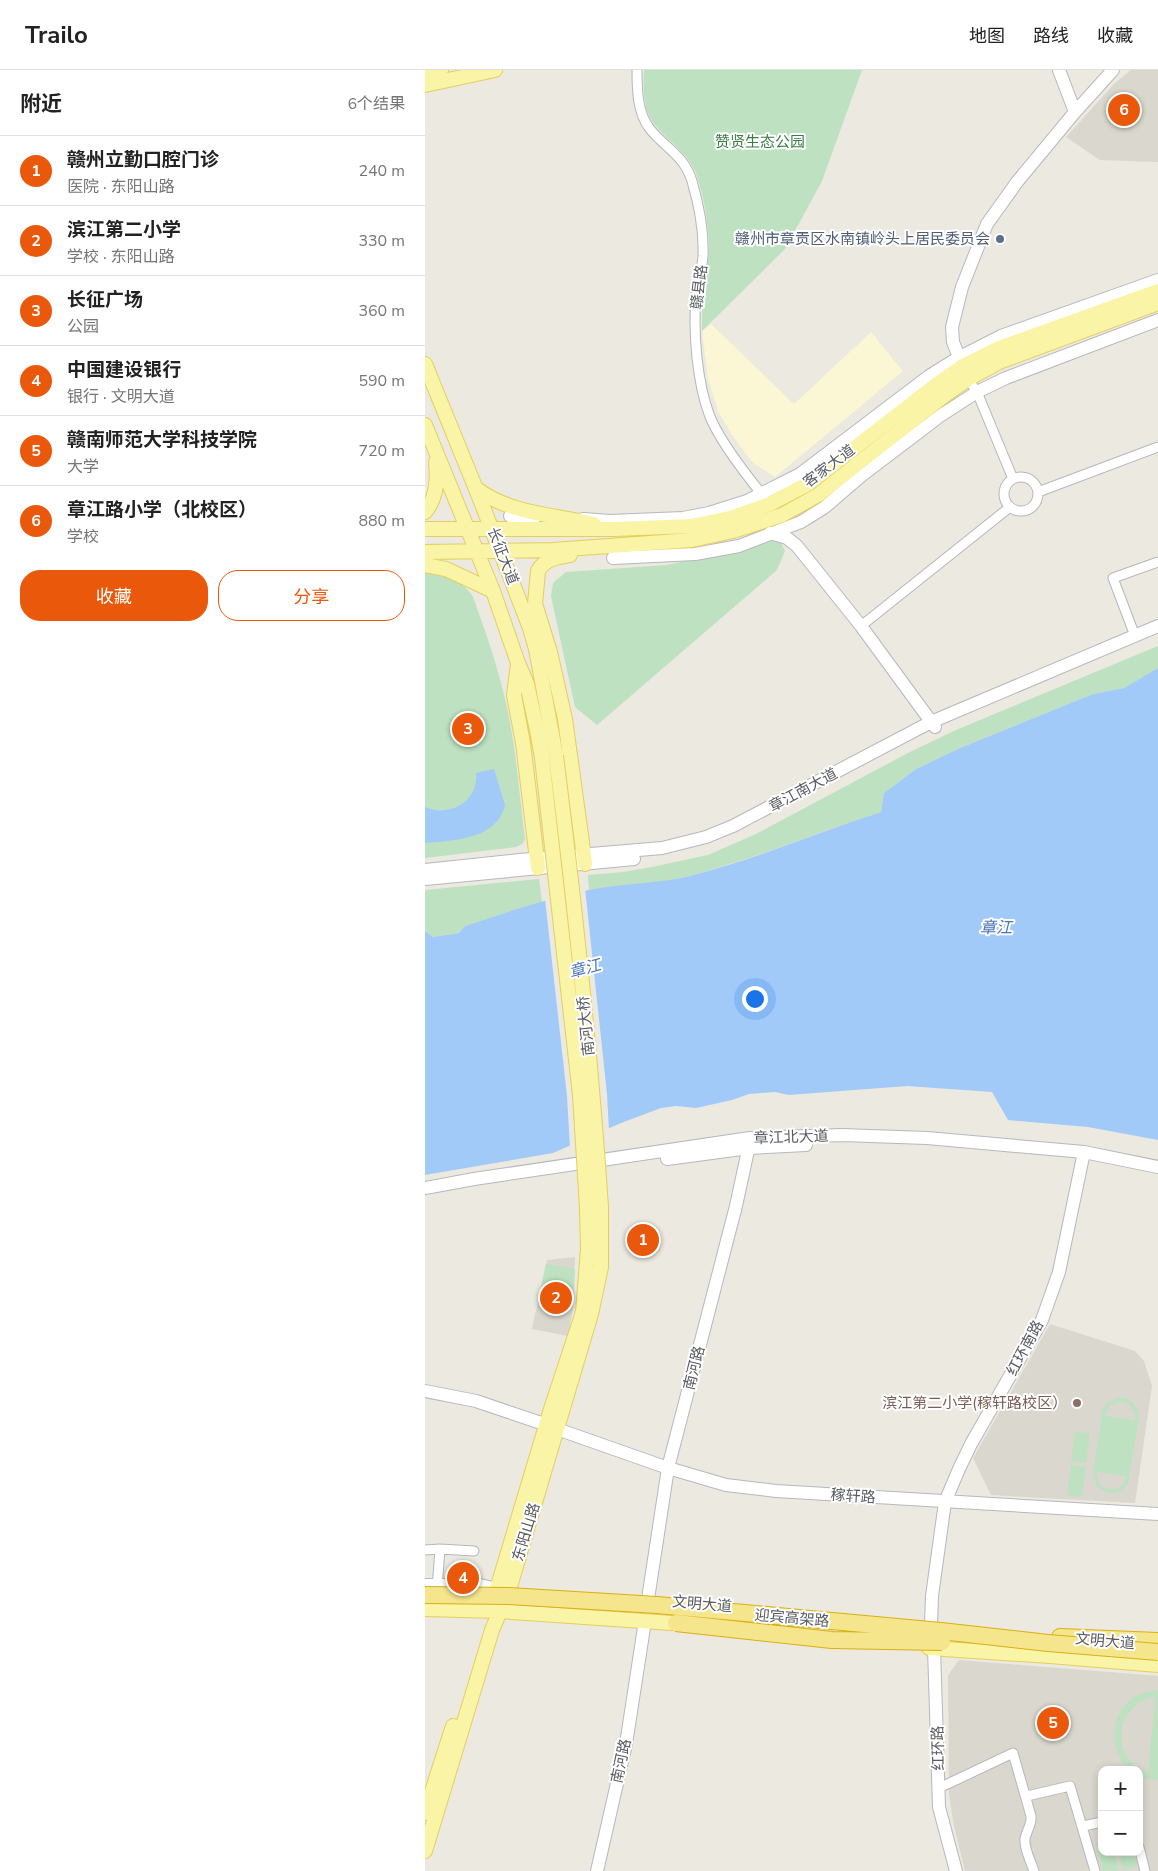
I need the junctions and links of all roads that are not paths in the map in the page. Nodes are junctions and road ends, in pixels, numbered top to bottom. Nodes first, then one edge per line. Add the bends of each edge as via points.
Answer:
1 (441, 70) edge
2 (495, 70) edge
3 (637, 70) edge
4 (1059, 70) edge
5 (1113, 70) edge
6 (425, 74) edge
7 (425, 85) edge
8 (1075, 112) junction
9 (1158, 280) edge
10 (1158, 291) edge
11 (1158, 304) edge
12 (1158, 320) edge
13 (425, 364) edge
14 (963, 368) junction
15 (977, 392) junction
16 (425, 425) edge
17 (434, 447) junction
18 (1158, 447) edge
19 (1013, 479) junction
20 (477, 489) junction
21 (1038, 492) junction
22 (765, 499) junction
23 (807, 501) junction
24 (1010, 507) junction
25 (425, 512) edge
26 (510, 516) dead end
27 (572, 519) junction
28 (799, 523) junction
29 (425, 529) edge
30 (468, 529) junction
31 (492, 529) junction
32 (615, 529) junction
33 (737, 530) junction
34 (773, 534) junction
35 (797, 546) junction
36 (477, 551) junction
37 (501, 551) junction
38 (425, 552) edge
39 (613, 552) junction
40 (1158, 562) edge
41 (425, 565) edge
42 (493, 590) junction
43 (525, 614) junction
44 (861, 626) junction
45 (1158, 626) edge
46 (544, 631) junction
47 (1158, 635) edge
48 (1135, 636) junction
49 (551, 658) junction
50 (518, 663) junction
51 (544, 690) junction
52 (934, 725) junction
53 (556, 756) joint
54 (542, 758) joint
55 (584, 859) junction
56 (538, 868) junction
57 (425, 870) edge
58 (425, 879) edge
59 (750, 1143) junction
60 (1083, 1156) junction
61 (1158, 1166) edge
62 (1158, 1175) edge
63 (425, 1188) edge
64 (425, 1195) edge
65 (601, 1207) joint
66 (587, 1208) joint
67 (425, 1391) edge
68 (552, 1427) junction
69 (668, 1468) junction
70 (945, 1502) junction
71 (1158, 1514) edge
72 (440, 1549) junction
73 (425, 1550) edge
74 (474, 1551) dead end
75 (430, 1589) edge
76 (503, 1589) junction
77 (648, 1599) junction
78 (425, 1603) edge
79 (425, 1608) edge
80 (493, 1611) junction
81 (645, 1621) junction
82 (676, 1624) joint
83 (931, 1624) junction
84 (1051, 1636) junction
85 (1158, 1641) edge
86 (938, 1645) junction
87 (1158, 1646) edge
88 (1158, 1652) edge
89 (1158, 1660) edge
90 (1158, 1665) edge
91 (939, 1788) junction
92 (1027, 1796) junction
93 (425, 1813) edge
94 (1098, 1823) edge
95 (1083, 1826) junction
96 (425, 1851) edge
97 (1141, 1856) edge
98 (597, 1871) edge
99 (956, 1871) edge
100 (1034, 1871) edge
101 (1095, 1871) edge
102 (1145, 1871) edge

1 - 6 main road
2 - 7 main road
3 - 22 street, 赣县路 via 640,105 648,127 687,168 702,224 703,257 696,297 696,339 703,394 720,435
4 - 8 street
5 - 8 street
8 - 14 street via 987,224 962,287 952,327 953,342
9 - 14 street via 1001,336
10 - 14 main road, 客家大道 via 999,348
11 - 14 main road, 客家大道 via 999,362
12 - 15 street
13 - 20 main road, 长征大道
14 - 15 street
14 - 22 main road, 客家大道 via 937,384 808,484
14 - 23 main road, 客家大道 via 945,395 819,495
15 - 19 street
15 - 28 street via 939,416 825,507
16 - 17 main road, 长征大道
17 - 25 main road via 437,487
17 - 30 main road, 长征大道
18 - 21 street
19 - 21 street via 1028,478
19 - 24 street via 1004,491
20 - 27 main road via 498,502
20 - 31 main road, 长征大道
21 - 24 street via 1037,501 1027,510 1018,511
22 - 27 street via 683,518
22 - 32 main road, 客家大道 via 730,518 691,526
23 - 28 street
23 - 33 main road, 客家大道 via 782,516
24 - 44 street
26 - 27 street
27 - 32 main road
28 - 34 street
28 - 35 street
29 - 30 main road, 客家大道
30 - 31 main road, 客家大道
30 - 36 main road, 长征大道
31 - 32 main road, 客家大道
31 - 37 main road, 长征大道
33 - 34 street
33 - 39 main road, 客家大道
34 - 35 street via 787,538
34 - 39 street via 739,546 695,554
35 - 44 street
36 - 37 main road, 客家大道
36 - 38 main road, 客家大道
36 - 42 main road, 长征大道
37 - 39 main road, 客家大道
37 - 43 main road, 长征大道
39 - 46 main road via 555,558 541,566 535,604
40 - 48 street via 1113,578
41 - 42 main road via 446,569
42 - 50 main road, 长征大道
43 - 46 main road
43 - 51 main road, 长征大道
44 - 52 street
45 - 48 street, 章江南大道
46 - 49 main road
47 - 52 street, 章江南大道
48 - 52 street, 章江南大道
49 - 51 main road
49 - 55 main road via 568,734
50 - 54 main road, 长征大道 via 531,696
50 - 56 main road via 514,695 526,763
51 - 53 main road, 长征大道
52 - 55 street, 章江南大道 via 784,808 707,844 662,856
53 - 65 main road, 南河大桥, bridge via 593,1093
54 - 66 main road, 南河大桥, bridge via 580,1095
55 - 56 street, 章江南大道
55 - 57 street, 章江南大道
56 - 58 street, 章江南大道
59 - 60 street, 章江北大道 via 842,1135 927,1138
59 - 63 street, 章江北大道 via 474,1178
59 - 64 street, 章江北大道
59 - 69 street, 南河路
60 - 61 street, 章江北大道
60 - 62 street, 章江北大道
60 - 70 street, 红环南路 via 1059,1272 1041,1320 971,1444
65 - 68 main road, 东阳山路 via 601,1267 591,1314
66 - 68 main road, 东阳山路 via 588,1249 583,1312
67 - 68 street, 稼轩路 via 476,1401
68 - 69 street, 稼轩路
68 - 76 main road, 东阳山路
69 - 70 street, 稼轩路 via 726,1485
69 - 77 street, 南河路
70 - 71 street, 稼轩路
70 - 83 street, 红环南路 via 931,1596
72 - 73 street
72 - 74 street
72 - 75 street
75 - 76 main road, 文明大道
75 - 88 highway, 迎宾高架路, bridge via 657,1606
76 - 77 main road, 文明大道
76 - 80 main road, 东阳山路
77 - 83 main road, 文明大道
78 - 86 highway, 迎宾高架路, bridge via 509,1604 627,1612
79 - 80 main road, 文明大道
80 - 81 main road, 文明大道
80 - 93 main road, 东阳山路
80 - 96 main road, 东阳山路
81 - 82 main road, 文明大道
81 - 98 street, 南河路 via 625,1744
82 - 86 highway, bridge via 833,1640
83 - 84 main road, 文明大道
83 - 86 street, 红环路
84 - 85 highway
84 - 87 main road, 文明大道
86 - 89 highway, 迎宾高架路
86 - 90 main road, 文明大道
86 - 91 street, 红环路
91 - 92 street via 1013,1753
91 - 99 street, 红环路 via 942,1819
92 - 95 street via 1070,1786
92 - 100 street via 1032,1822 1025,1843
94 - 95 street
95 - 101 street
97 - 102 street

